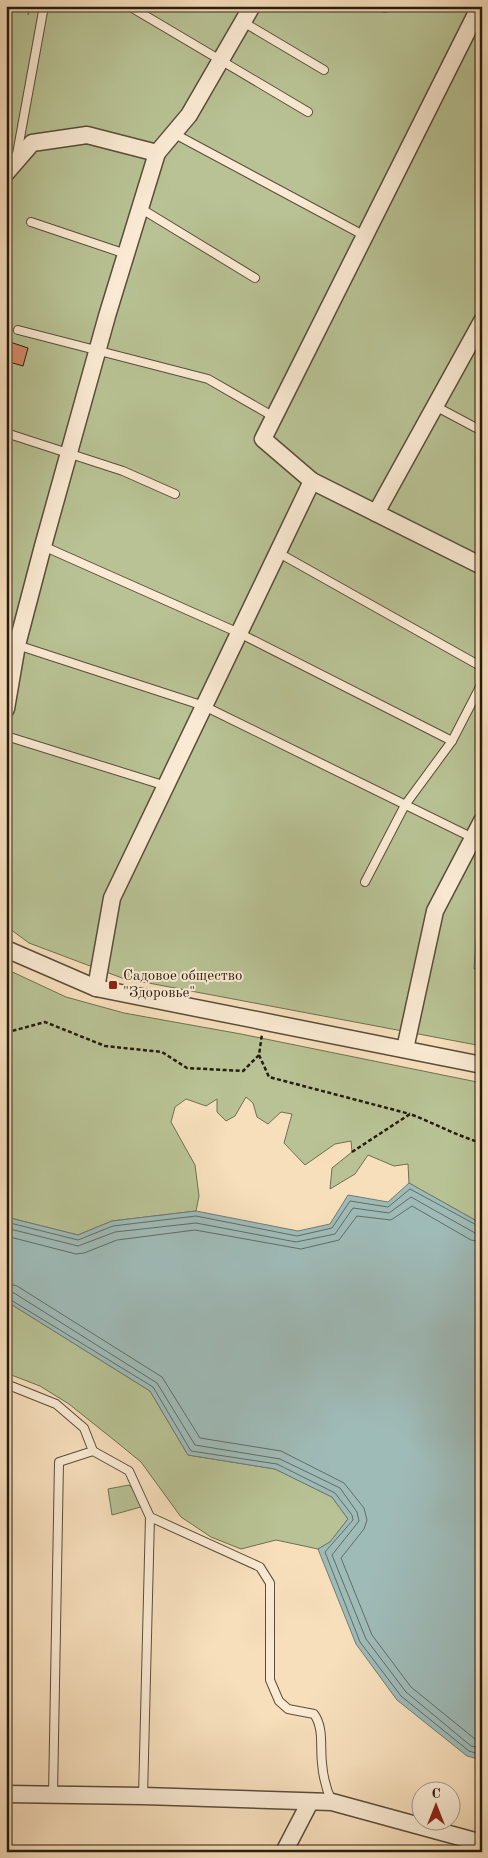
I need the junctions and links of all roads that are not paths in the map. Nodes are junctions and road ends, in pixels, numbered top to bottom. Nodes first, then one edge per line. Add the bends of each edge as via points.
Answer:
1 (44, 6) edge
2 (129, 6) edge
3 (252, 6) edge
4 (480, 6) edge
5 (243, 22) junction
6 (220, 61) junction
7 (324, 70) dead end
8 (308, 112) dead end
9 (173, 134) junction
10 (157, 153) junction
11 (11, 167) edge
12 (140, 208) junction
13 (31, 222) dead end
14 (365, 236) junction
15 (126, 254) junction
16 (255, 278) dead end
17 (482, 321) edge
18 (18, 330) dead end
19 (98, 352) junction
20 (435, 406) junction
21 (274, 417) junction
22 (482, 431) edge
23 (6, 433) edge
24 (70, 452) junction
25 (312, 481) junction
26 (175, 494) dead end
27 (376, 513) junction
28 (42, 546) junction
29 (277, 552) junction
30 (482, 566) edge
31 (239, 633) junction
32 (18, 645) junction
33 (482, 667) edge
34 (482, 683) edge
35 (204, 706) junction
36 (6, 709) edge
37 (6, 736) edge
38 (452, 741) junction
39 (166, 786) junction
40 (405, 805) junction
41 (482, 821) edge
42 (473, 838) junction
43 (365, 882) dead end
44 (6, 949) edge
45 (96, 988) junction
46 (405, 1049) junction
47 (482, 1065) edge
48 (6, 1384) edge
49 (94, 1451) junction
50 (150, 1517) junction
51 (6, 1794) edge
52 (53, 1794) junction
53 (143, 1796) junction
54 (310, 1802) junction
55 (332, 1802) junction
56 (482, 1843) edge
57 (284, 1852) edge

1 - 11 lane
2 - 6 lane
3 - 5 street
4 - 14 street
5 - 6 street
5 - 7 lane
6 - 8 lane
6 - 9 street via 189,115
9 - 10 street
9 - 14 lane
10 - 11 street via 87,135 32,143
10 - 12 street
12 - 15 street
12 - 16 lane
13 - 15 lane
14 - 21 street
15 - 19 street
17 - 20 street
18 - 19 lane
19 - 21 lane via 208,379
19 - 24 street
20 - 22 lane
20 - 27 street
21 - 25 street via 263,439
23 - 24 lane
24 - 26 lane
24 - 28 street
25 - 27 street
25 - 29 street
27 - 30 street
28 - 31 lane
28 - 32 street
29 - 31 street
29 - 33 lane
31 - 35 street
31 - 38 lane
32 - 35 lane
32 - 36 street
34 - 38 lane
35 - 39 street
35 - 40 lane
37 - 39 lane
38 - 40 lane
39 - 45 street via 112,898
40 - 42 lane
40 - 43 lane
41 - 42 street
42 - 46 street via 435,911
44 - 45 street
45 - 46 street
46 - 47 street
48 - 49 lane via 56,1404 84,1428
49 - 50 lane via 129,1471
49 - 52 lane via 59,1462
50 - 53 lane
50 - 55 lane via 260,1567 270,1583 270,1680 279,1701 288,1709 314,1714 320,1723 325,1786
51 - 52 street
52 - 53 street
53 - 54 street
54 - 55 street
54 - 57 street
55 - 56 street

